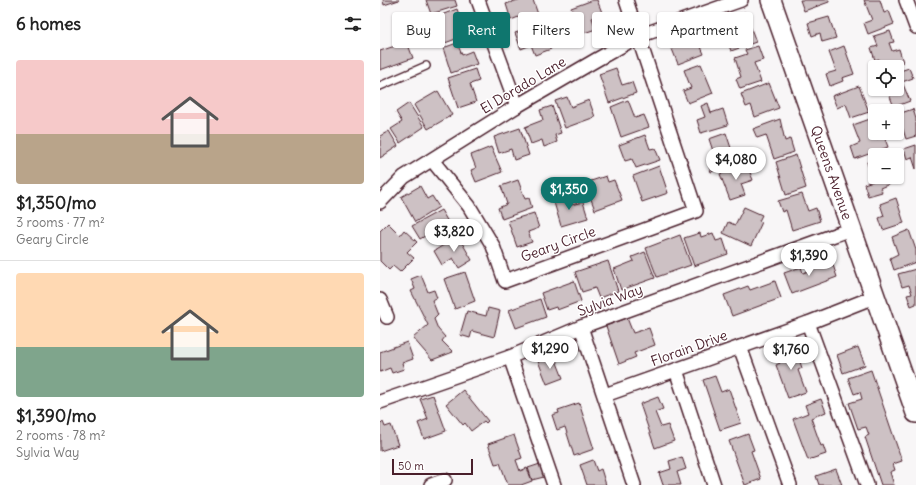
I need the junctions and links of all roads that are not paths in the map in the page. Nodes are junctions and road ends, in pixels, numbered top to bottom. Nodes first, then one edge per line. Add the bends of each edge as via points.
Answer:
1 (478, 0) edge
2 (626, 0) edge
3 (741, 0) edge
4 (771, 0) edge
5 (906, 0) edge
6 (630, 12) edge
7 (916, 27) edge
8 (649, 32) edge
9 (618, 48) edge
10 (643, 48) edge
11 (426, 66) dead end
12 (380, 86) edge
13 (516, 106) junction
14 (432, 160) junction
15 (380, 202) edge
16 (851, 229) junction
17 (874, 297) junction
18 (380, 300) edge
19 (387, 317) dead end
20 (808, 323) junction
21 (581, 327) junction
22 (740, 347) junction
23 (510, 357) junction
24 (676, 370) junction
25 (605, 395) junction
26 (380, 402) edge
27 (916, 412) edge
28 (445, 480) dead end
29 (431, 485) edge
30 (554, 485) edge
31 (634, 485) edge
32 (714, 485) edge
33 (790, 485) edge
34 (867, 485) edge

1 - 13 street
2 - 6 street
3 - 8 street, El Dorado Lane
4 - 16 street, Queens Avenue
5 - 7 street
9 - 13 street, El Dorado Lane
10 - 14 street, Geary Circle via 696,211 505,281 489,239 469,206
11 - 12 lane
13 - 14 street, El Dorado Lane
14 - 15 street, El Dorado Lane via 404,177
16 - 17 street, Queens Avenue
16 - 21 street, Sylvia Way
17 - 20 street, Florain Drive
17 - 27 street, Queens Avenue
18 - 19 street
20 - 22 street, Florain Drive
20 - 34 street
21 - 23 street, Sylvia Way
21 - 25 street
22 - 24 street, Florain Drive
22 - 33 street
23 - 26 street, Sylvia Way
23 - 30 street
24 - 25 street, Florain Drive
24 - 32 street
25 - 31 street
28 - 29 street

